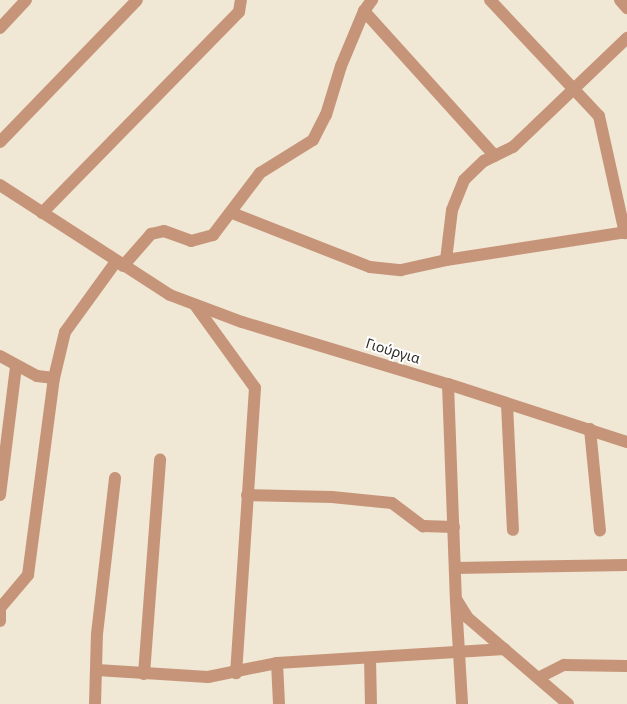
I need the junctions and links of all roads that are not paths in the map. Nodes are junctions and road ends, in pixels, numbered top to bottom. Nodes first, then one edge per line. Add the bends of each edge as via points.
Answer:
1 (26, 0) edge
2 (137, 0) edge
3 (241, 0) edge
4 (372, 0) edge
5 (490, 0) edge
6 (620, 0) edge
7 (627, 8) edge
8 (364, 11) junction
9 (0, 28) edge
10 (627, 38) edge
11 (576, 88) junction
12 (0, 142) edge
13 (496, 156) junction
14 (0, 185) edge
15 (42, 213) junction
16 (232, 213) junction
17 (626, 233) edge
18 (446, 260) junction
19 (119, 264) junction
20 (195, 305) junction
21 (0, 356) edge
22 (16, 367) junction
23 (54, 378) junction
24 (448, 384) junction
25 (507, 404) junction
26 (590, 430) junction
27 (627, 442) edge
28 (160, 460) dead end
29 (114, 478) dead end
30 (0, 495) edge
31 (247, 495) junction
32 (454, 527) junction
33 (513, 530) dead end
34 (600, 531) dead end
35 (627, 565) edge
36 (456, 568) junction
37 (456, 599) junction
38 (0, 606) edge
39 (0, 622) edge
40 (505, 649) junction
41 (461, 652) junction
42 (370, 658) junction
43 (277, 663) junction
44 (627, 666) edge
45 (97, 670) junction
46 (236, 673) junction
47 (144, 674) junction
48 (540, 677) junction
49 (95, 704) edge
50 (279, 704) edge
51 (371, 704) edge
52 (462, 704) edge
53 (568, 704) edge

1 - 9 street
2 - 12 street
3 - 15 street via 239,12
4 - 8 street
5 - 11 street
6 - 7 street
8 - 13 street
8 - 16 street via 314,140 260,173
10 - 11 street
11 - 13 street via 513,147
11 - 17 street via 599,116
13 - 18 street via 484,161 464,180 452,210
14 - 15 street, Γιούργια
15 - 19 street, Γιούργια
16 - 18 street via 370,267 401,270
16 - 19 street via 205,240 191,241 164,232 151,234
17 - 18 street
19 - 20 street, Γιούργια via 170,295
19 - 23 street via 65,332
20 - 24 street, Γιούργια
20 - 31 street via 255,388
21 - 22 street
22 - 23 street via 37,376
22 - 30 street
23 - 38 street via 28,575
24 - 25 street, Γιούργια
24 - 32 street
25 - 26 street, Γιούργια
25 - 33 street
26 - 27 street, Γιούργια
26 - 34 street
28 - 47 street
29 - 45 street via 97,634
31 - 32 street via 332,497 392,503 423,526
31 - 46 street
32 - 36 street
35 - 36 street
36 - 37 street
37 - 40 street via 468,618
37 - 41 street
38 - 39 street
40 - 41 street
40 - 48 street
41 - 42 street
41 - 52 street
42 - 43 street
42 - 51 street
43 - 46 street
43 - 50 street
44 - 48 street via 564,665
45 - 47 street
45 - 49 street
46 - 47 street via 208,677
48 - 53 street

